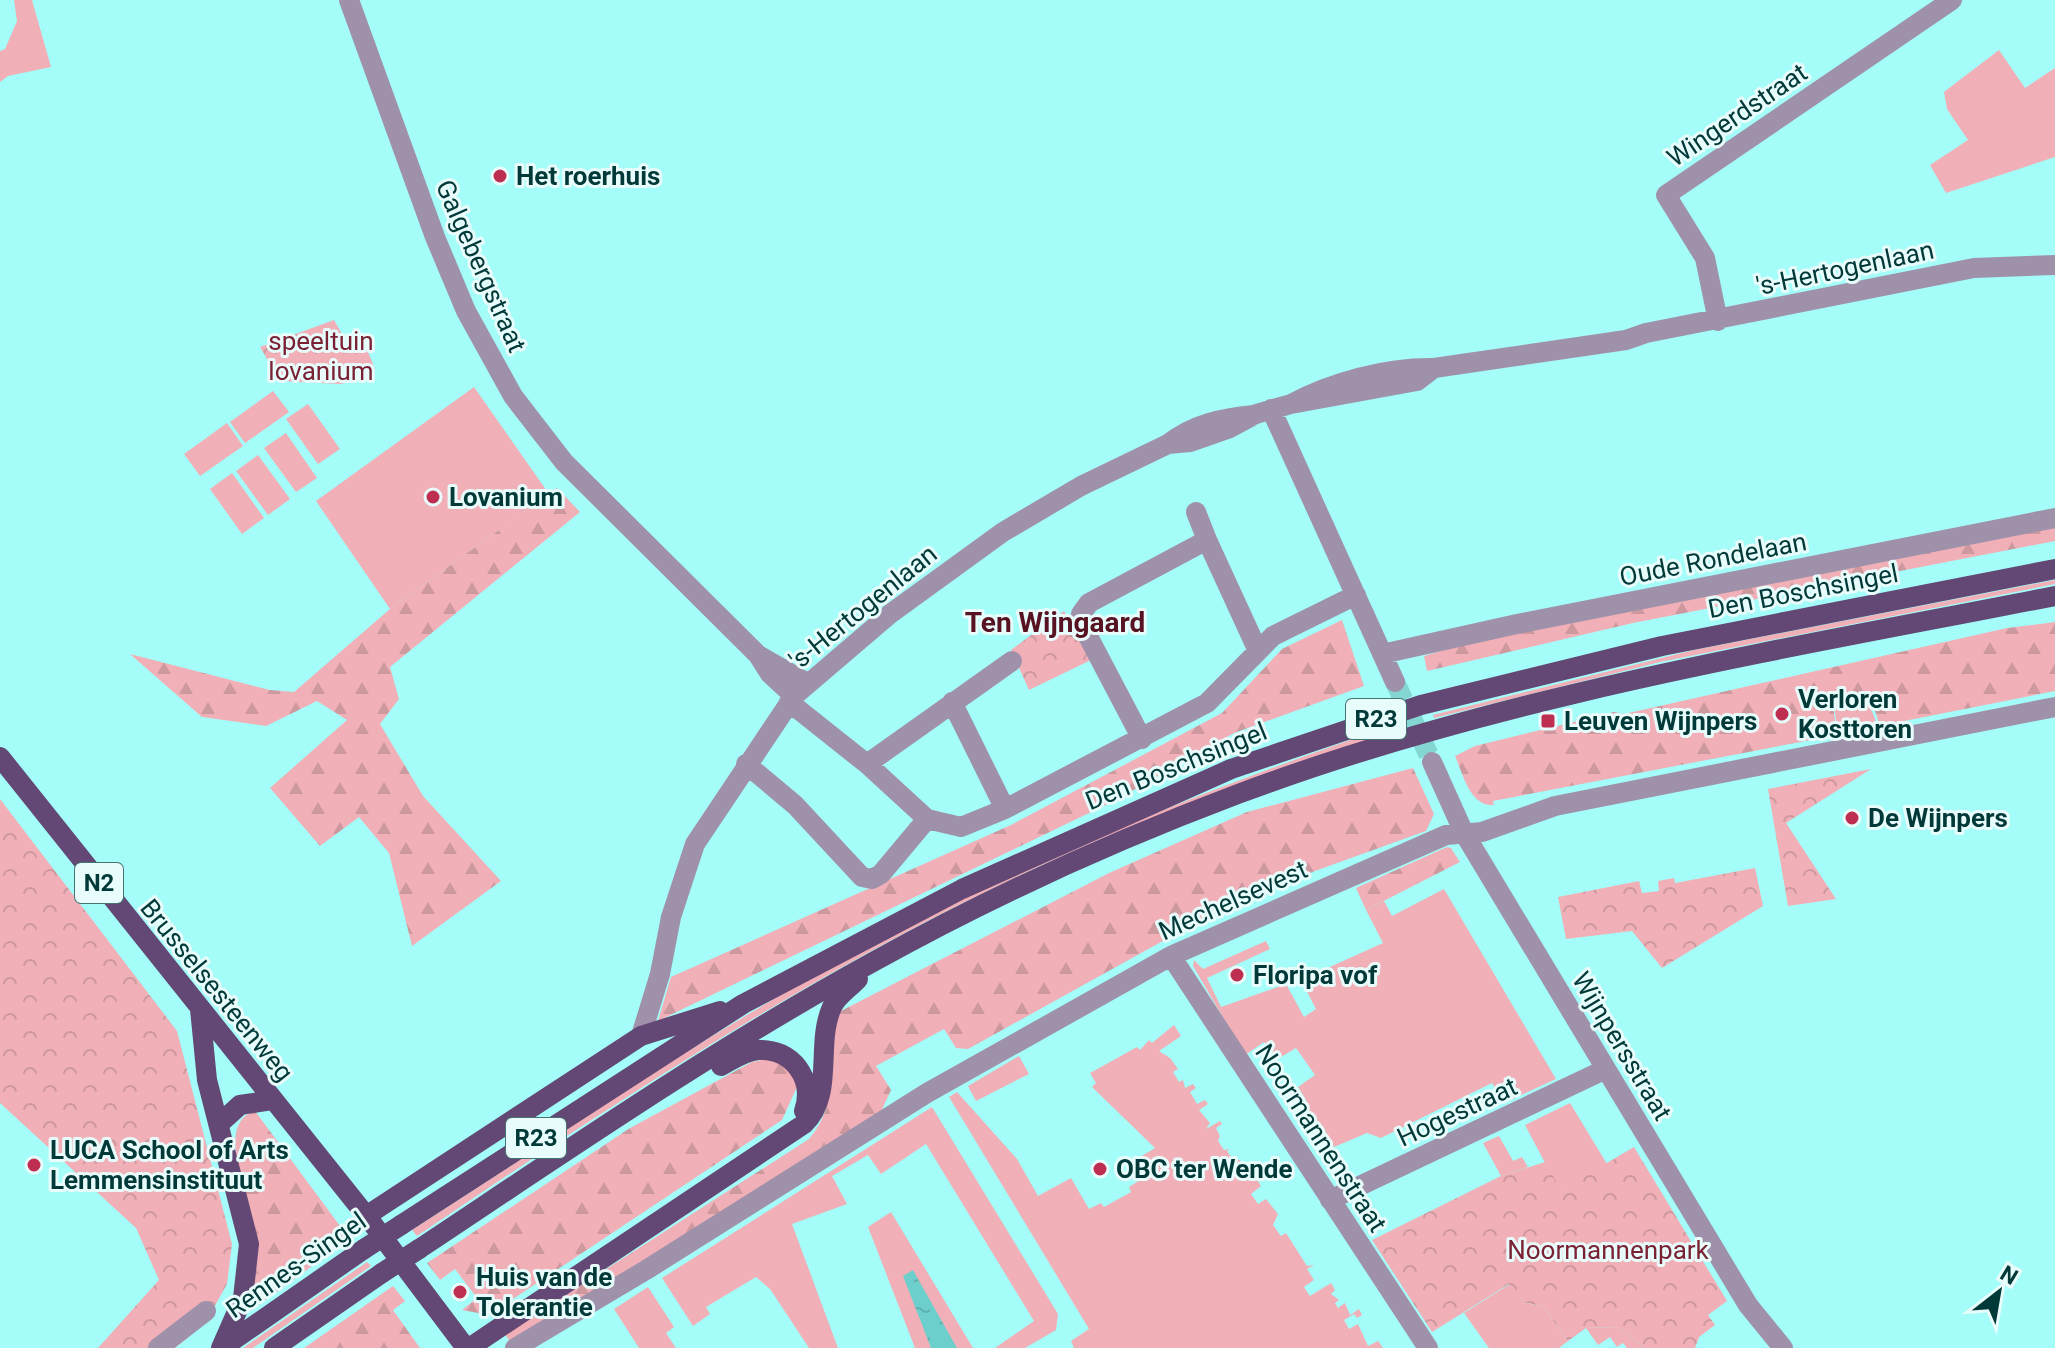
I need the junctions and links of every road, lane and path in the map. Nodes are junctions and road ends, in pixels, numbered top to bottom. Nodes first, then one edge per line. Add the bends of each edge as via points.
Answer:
1 (349, 0) edge
2 (1952, 0) edge
3 (2055, 265) edge
4 (1718, 321) junction
5 (1272, 410) junction
6 (1196, 512) dead end
7 (2055, 518) edge
8 (1207, 540) junction
9 (2055, 569) edge
10 (1356, 595) junction
11 (2055, 596) edge
12 (1258, 651) junction
13 (1382, 654) junction
14 (1012, 661) dead end
15 (1395, 682) tunnel mouth
16 (797, 694) junction
17 (952, 702) junction
18 (2055, 707) edge
19 (1142, 739) junction
20 (0, 757) edge
21 (1432, 762) tunnel mouth
22 (746, 764) junction
23 (867, 764) junction
24 (1005, 809) junction
25 (927, 819) junction
26 (1464, 833) junction
27 (1171, 956) junction
28 (873, 961) junction
29 (743, 1004) junction
30 (200, 1009) junction
31 (641, 1036) junction
32 (1606, 1069) junction
33 (673, 1081) junction
34 (272, 1100) junction
35 (219, 1124) junction
36 (796, 1129) junction
37 (1330, 1200) junction
38 (366, 1216) junction
39 (401, 1225) joint
40 (206, 1311) dead end
41 (158, 1348) edge
42 (222, 1348) edge
43 (274, 1348) edge
44 (467, 1348) edge
45 (515, 1348) edge
46 (1428, 1348) edge
47 (1783, 1348) edge

1 - 16 street, Galgebergstraat via 435,237 466,311 513,396 564,462
2 - 4 street, Wingerdstraat via 1666,195 1705,258
3 - 4 street, 's-Hertogenlaan via 1974,268
4 - 5 street, 's-Hertogenlaan via 1434,368 1417,381
5 - 10 street
5 - 16 street, 's-Hertogenlaan via 1185,431 1003,532 890,614
6 - 8 street
7 - 13 street, Oude Rondelaan
8 - 12 street
8 - 19 street via 1092,601 1081,614
9 - 29 main road, Den Boschsingel / R23 via 1662,646 1375,719 1231,769 1089,829
10 - 12 street via 1273,636
10 - 13 street
11 - 28 main road, Den Boschsingel / R23 via 1675,670 1441,728 1240,793 1140,834
12 - 19 street via 1207,703
13 - 15 street
14 - 17 street
16 - 22 street, 's-Hertogenlaan
16 - 23 street
17 - 23 street
17 - 24 street
18 - 26 street, Mechelsevest via 1555,806 1482,832
19 - 24 street
20 - 30 main road, Brusselsesteenweg / N2
21 - 26 street, Wijnpersstraat
22 - 25 street via 795,805 862,877 881,874
22 - 31 street, 's-Hertogenlaan via 687,865
23 - 25 street
24 - 25 street via 961,827
26 - 27 street, Mechelsevest via 1446,835
26 - 32 street, Wijnpersstraat
27 - 37 street, Noormannenstraat
27 - 45 street, Mechelsevest via 927,1093
28 - 33 main road, Den Boschsingel / R23
28 - 36 main road via 832,1006 820,1098 812,1116
29 - 31 main road
29 - 39 main road, Den Boschsingel / R23
30 - 34 main road, Brusselsesteenweg / N2
30 - 35 main road via 203,1055
31 - 38 main road
32 - 37 street, Hogestraat
32 - 47 street, Wijnpersstraat via 1748,1305
33 - 36 main road via 699,1078 751,1051 782,1055 802,1071 808,1089
33 - 43 main road, Den Boschsingel / R23, bridge
34 - 35 main road via 240,1105
34 - 38 main road, Brusselsesteenweg / N2
35 - 42 main road via 249,1244 243,1298
36 - 44 main road
37 - 46 street, Noormannenstraat
38 - 44 main road, N2
39 - 42 main road, Rennes-Singel / R23, bridge
40 - 41 street

